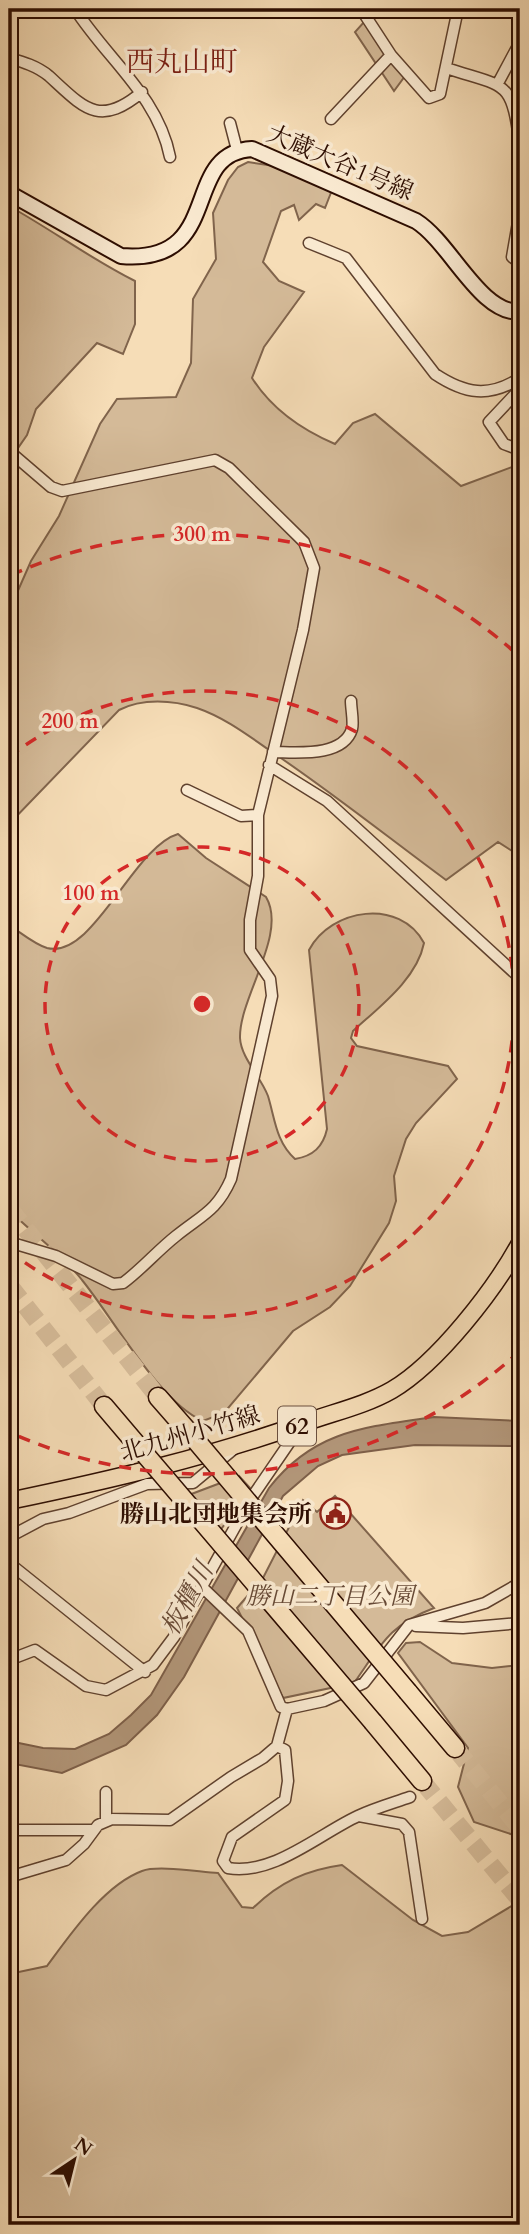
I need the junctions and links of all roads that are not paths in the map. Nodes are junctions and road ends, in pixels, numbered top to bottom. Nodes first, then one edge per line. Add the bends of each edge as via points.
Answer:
1 (75, 9) edge
2 (361, 9) edge
3 (457, 9) edge
4 (520, 42) edge
5 (391, 55) junction
6 (9, 58) edge
7 (446, 68) junction
8 (498, 85) junction
9 (142, 92) junction
10 (331, 119) dead end
11 (230, 123) dead end
12 (520, 145) edge
13 (237, 150) junction
14 (170, 157) dead end
15 (9, 193) edge
16 (520, 211) edge
17 (309, 243) dead end
18 (520, 263) edge
19 (520, 312) edge
20 (520, 378) edge
21 (520, 389) edge
22 (9, 391) edge
23 (9, 404) edge
24 (520, 450) edge
25 (9, 451) edge
26 (351, 701) dead end
27 (273, 752) junction
28 (269, 765) junction
29 (187, 790) dead end
30 (258, 815) junction
31 (520, 978) edge
32 (9, 1242) edge
33 (520, 1242) edge
34 (158, 1397) tunnel mouth
35 (104, 1406) tunnel mouth
36 (303, 1424) junction
37 (235, 1448) junction
38 (9, 1501) edge
39 (9, 1537) edge
40 (9, 1563) edge
41 (520, 1583) edge
42 (204, 1589) junction
43 (520, 1623) edge
44 (408, 1625) junction
45 (9, 1660) edge
46 (145, 1672) junction
47 (288, 1709) junction
48 (276, 1745) junction
49 (455, 1748) tunnel mouth
50 (422, 1781) tunnel mouth
51 (106, 1792) dead end
52 (410, 1797) dead end
53 (359, 1816) junction
54 (106, 1821) junction
55 (9, 1830) edge
56 (93, 1830) junction
57 (9, 1877) edge
58 (422, 1919) dead end

1 - 9 street
2 - 5 street
3 - 7 street
4 - 8 street
5 - 7 street via 429,97 440,94
5 - 10 street
6 - 9 street via 39,69 92,110 122,108
7 - 8 street
8 - 12 street via 514,104
9 - 14 street via 166,136
11 - 13 street
13 - 15 street, 大蔵大谷1号線 via 216,166 187,233 175,247 159,255 121,256
13 - 19 street, 大蔵大谷1号線 via 265,152 416,221 436,235 494,306
16 - 18 street via 512,257
17 - 20 street via 346,258 435,374 452,386 475,394 503,389
21 - 24 street via 489,422 504,444
22 - 23 street
25 - 27 street via 62,491 215,460 229,468 304,542 314,568
26 - 27 street via 352,729 342,742 318,753
27 - 28 street
28 - 30 street
28 - 31 street via 327,800
29 - 30 street via 241,816
30 - 32 street via 258,876 250,950 270,979 272,996 232,1179 223,1198 123,1283
33 - 36 main road, 北九州小竹線 / 62 via 502,1278 446,1343 394,1389
34 - 49 highway, bridge
35 - 50 highway, bridge
36 - 37 main road, 北九州小竹線 / 62
36 - 42 street via 250,1500
37 - 38 main road, 北九州小竹線 / 62
37 - 39 street via 193,1483 147,1484 34,1523
40 - 46 street
41 - 44 street via 485,1603
42 - 46 street
42 - 47 street via 248,1631 281,1707
43 - 44 street via 463,1628
44 - 47 street via 364,1683
45 - 46 street via 35,1650 86,1686 106,1690
47 - 48 street
48 - 53 street via 285,1750 285,1800 232,1837 223,1861 228,1868 268,1864
48 - 54 street via 170,1820
51 - 54 street
52 - 53 street
53 - 58 street via 402,1824 409,1832
54 - 56 street
55 - 56 street
56 - 57 street via 66,1860

